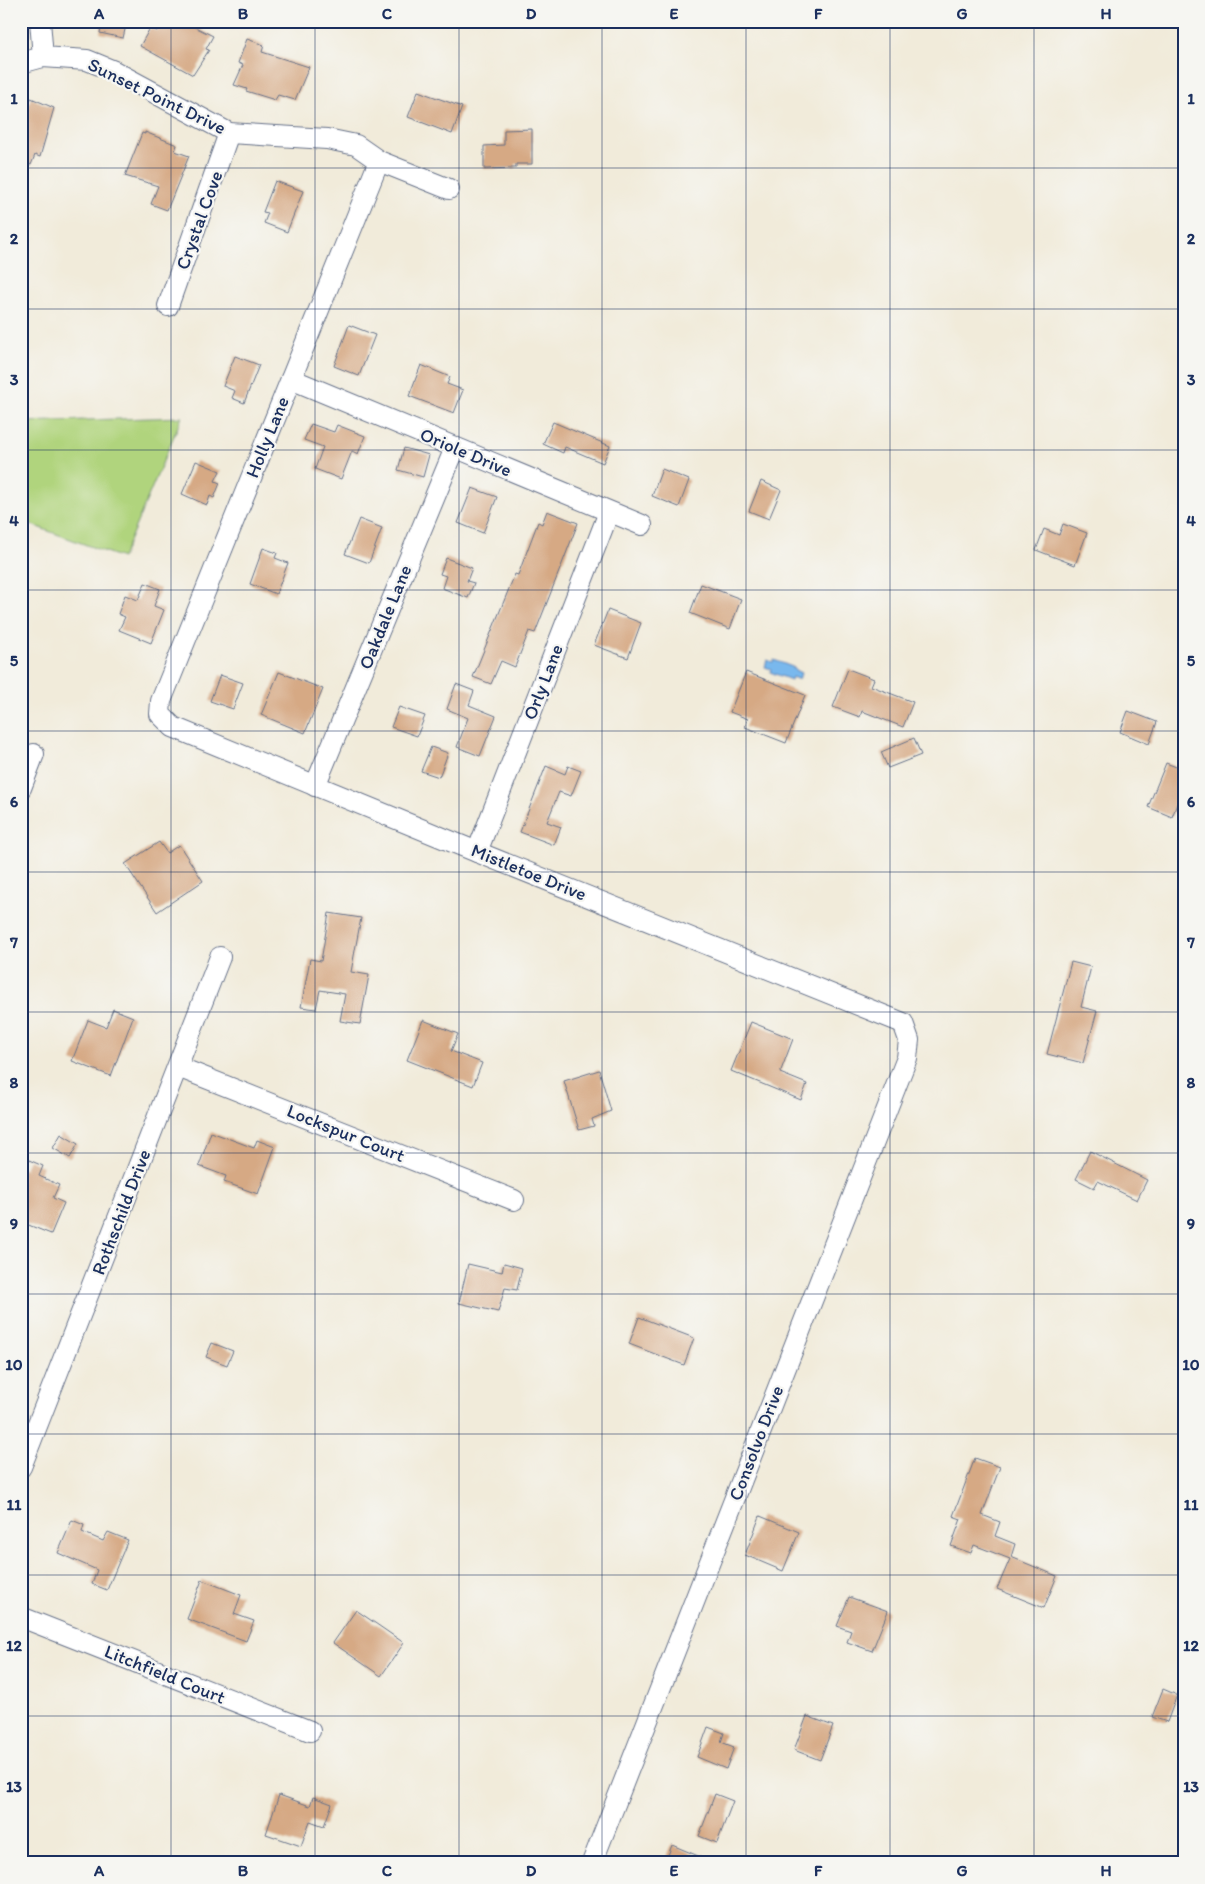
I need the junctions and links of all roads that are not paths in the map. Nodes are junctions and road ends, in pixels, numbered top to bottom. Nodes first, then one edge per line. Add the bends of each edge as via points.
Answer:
1 (40, 21) edge
2 (43, 57) junction
3 (21, 63) edge
4 (229, 133) junction
5 (378, 161) junction
6 (449, 189) dead end
7 (168, 306) dead end
8 (291, 379) junction
9 (455, 448) junction
10 (609, 512) junction
11 (642, 525) dead end
12 (160, 714) joint
13 (34, 754) dead end
14 (315, 786) junction
15 (21, 788) edge
16 (477, 852) junction
17 (220, 957) dead end
18 (903, 1022) joint
19 (178, 1067) junction
20 (514, 1200) dead end
21 (21, 1467) edge
22 (21, 1617) edge
23 (310, 1731) dead end
24 (592, 1863) edge

1 - 2 street
2 - 3 street, Sunset Point Drive
2 - 4 street, Sunset Point Drive via 87,60 114,71
4 - 5 street, Sunset Point Drive via 327,139 356,145
4 - 7 street, Crystal Cove
5 - 6 street, Sunset Point Drive
5 - 8 street, Holly Lane
8 - 9 street, Oriole Drive
8 - 12 street, Holly Lane via 161,701
9 - 10 street, Oriole Drive
9 - 14 street, Oakdale Lane
10 - 11 street, Oriole Drive
10 - 16 street, Orly Lane
12 - 14 street, Mistletoe Drive via 173,726
13 - 15 street
14 - 16 street, Mistletoe Drive
16 - 18 street, Mistletoe Drive
17 - 19 street, Rothschild Drive
18 - 24 street, Consolvo Drive via 909,1040 906,1058
19 - 20 street, Lockspur Court
19 - 21 street, Rothschild Drive
22 - 23 street, Litchfield Court

